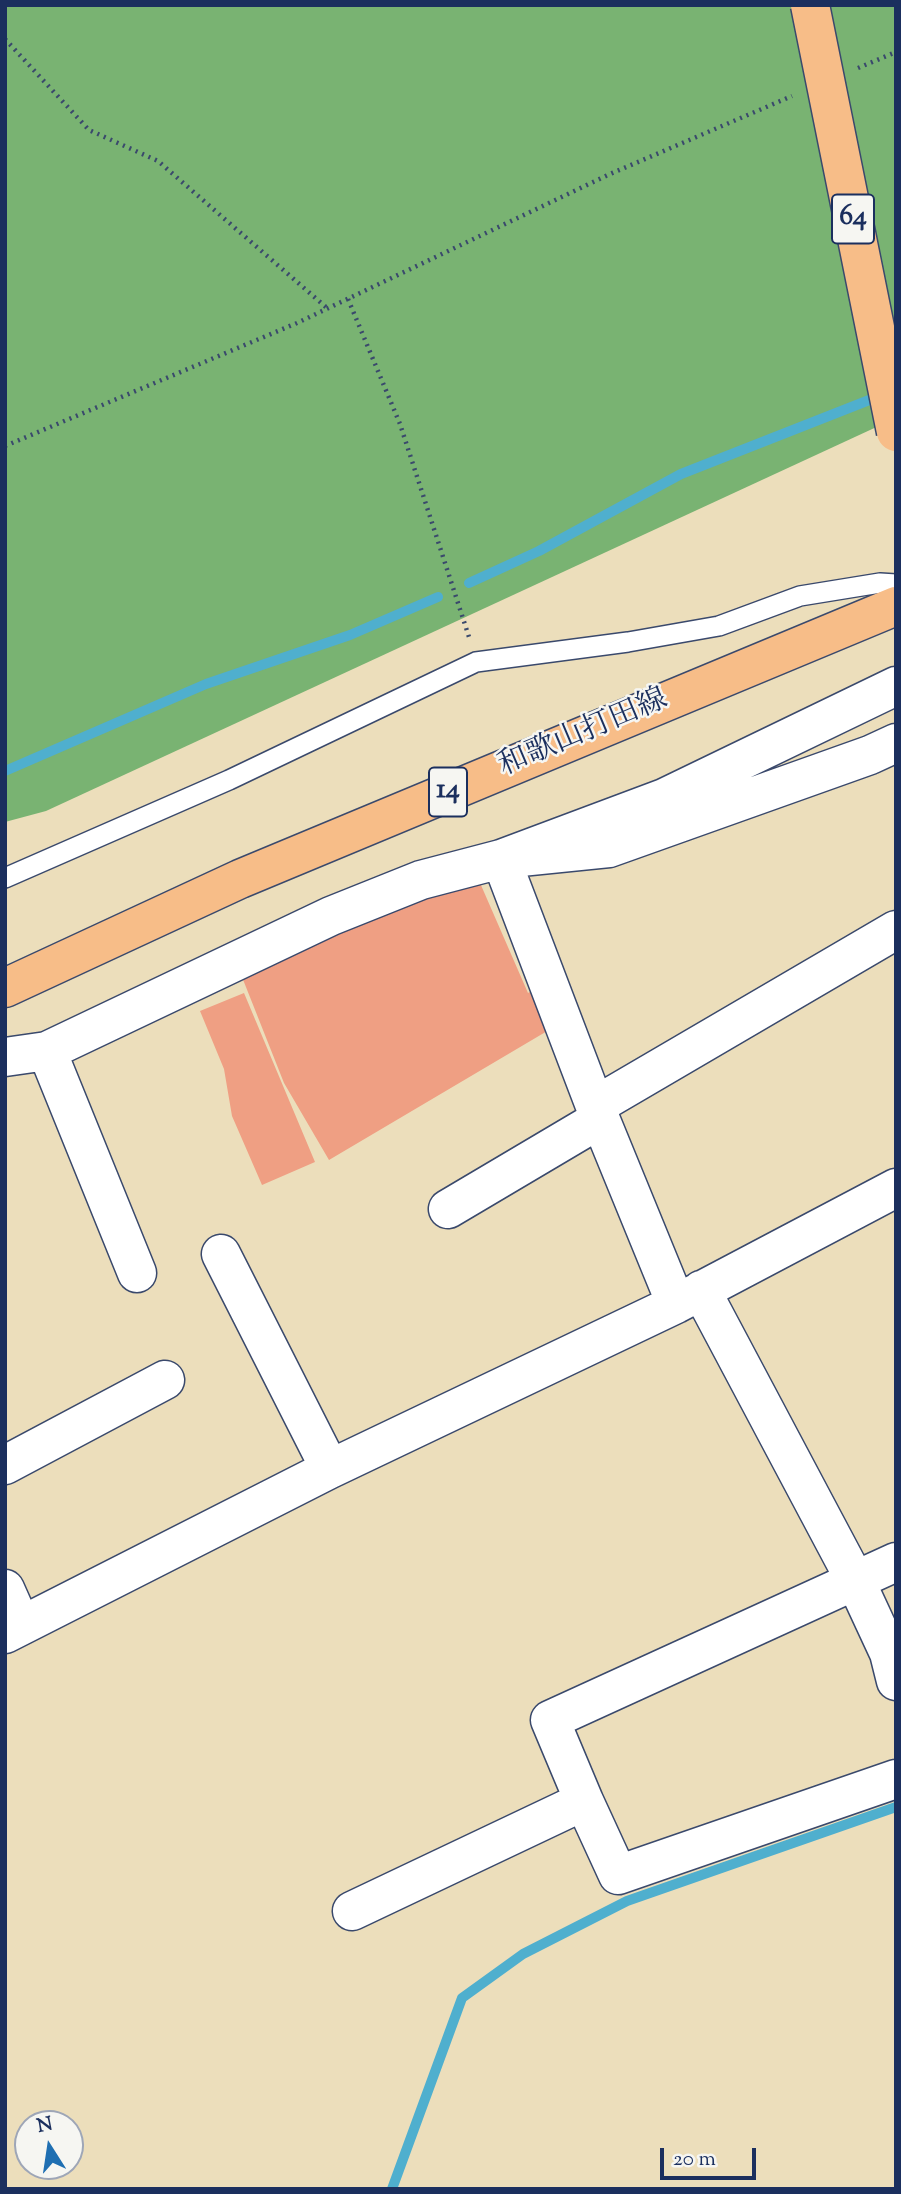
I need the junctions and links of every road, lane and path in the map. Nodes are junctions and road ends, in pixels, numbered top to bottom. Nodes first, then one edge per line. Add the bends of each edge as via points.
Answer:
1 (810, 5) edge
2 (5, 39) edge
3 (896, 52) edge
4 (846, 73) dead end
5 (796, 94) dead end
6 (348, 299) junction
7 (327, 309) junction
8 (896, 432) edge
9 (5, 446) edge
10 (896, 584) edge
11 (896, 606) edge
12 (476, 662) junction
13 (896, 686) edge
14 (896, 743) edge
15 (501, 859) junction
16 (5, 878) edge
17 (896, 930) edge
18 (5, 988) edge
19 (47, 1051) junction
20 (5, 1057) edge
21 (598, 1112) junction
22 (894, 1194) edge
23 (448, 1209) dead end
24 (221, 1254) dead end
25 (137, 1273) dead end
26 (688, 1297) junction
27 (165, 1381) dead end
28 (5, 1465) edge
29 (330, 1469) junction
30 (896, 1562) edge
31 (856, 1581) junction
32 (5, 1589) edge
33 (13, 1629) edge
34 (896, 1681) edge
35 (896, 1779) edge
36 (584, 1801) junction
37 (352, 1911) dead end

1 - 8 main road, 64, bridge
2 - 7 path via 89,130 158,161
3 - 4 path
5 - 6 path via 610,174
6 - 7 path
6 - 12 path via 400,424
7 - 9 path
10 - 12 lane via 800,596 719,626
11 - 18 main road, 和歌山打田線 / 14 via 240,879
12 - 16 lane via 229,780
13 - 15 street via 664,798
14 - 15 street via 609,848
15 - 19 street via 421,880 331,916
15 - 21 street
17 - 21 street
19 - 20 street
19 - 25 street
21 - 23 street
21 - 26 street
22 - 26 street
24 - 29 street
26 - 29 street
26 - 31 street
27 - 28 street
29 - 33 street
30 - 31 street
31 - 34 street
31 - 36 street via 550,1720
32 - 33 street
35 - 36 street via 618,1875
36 - 37 street

